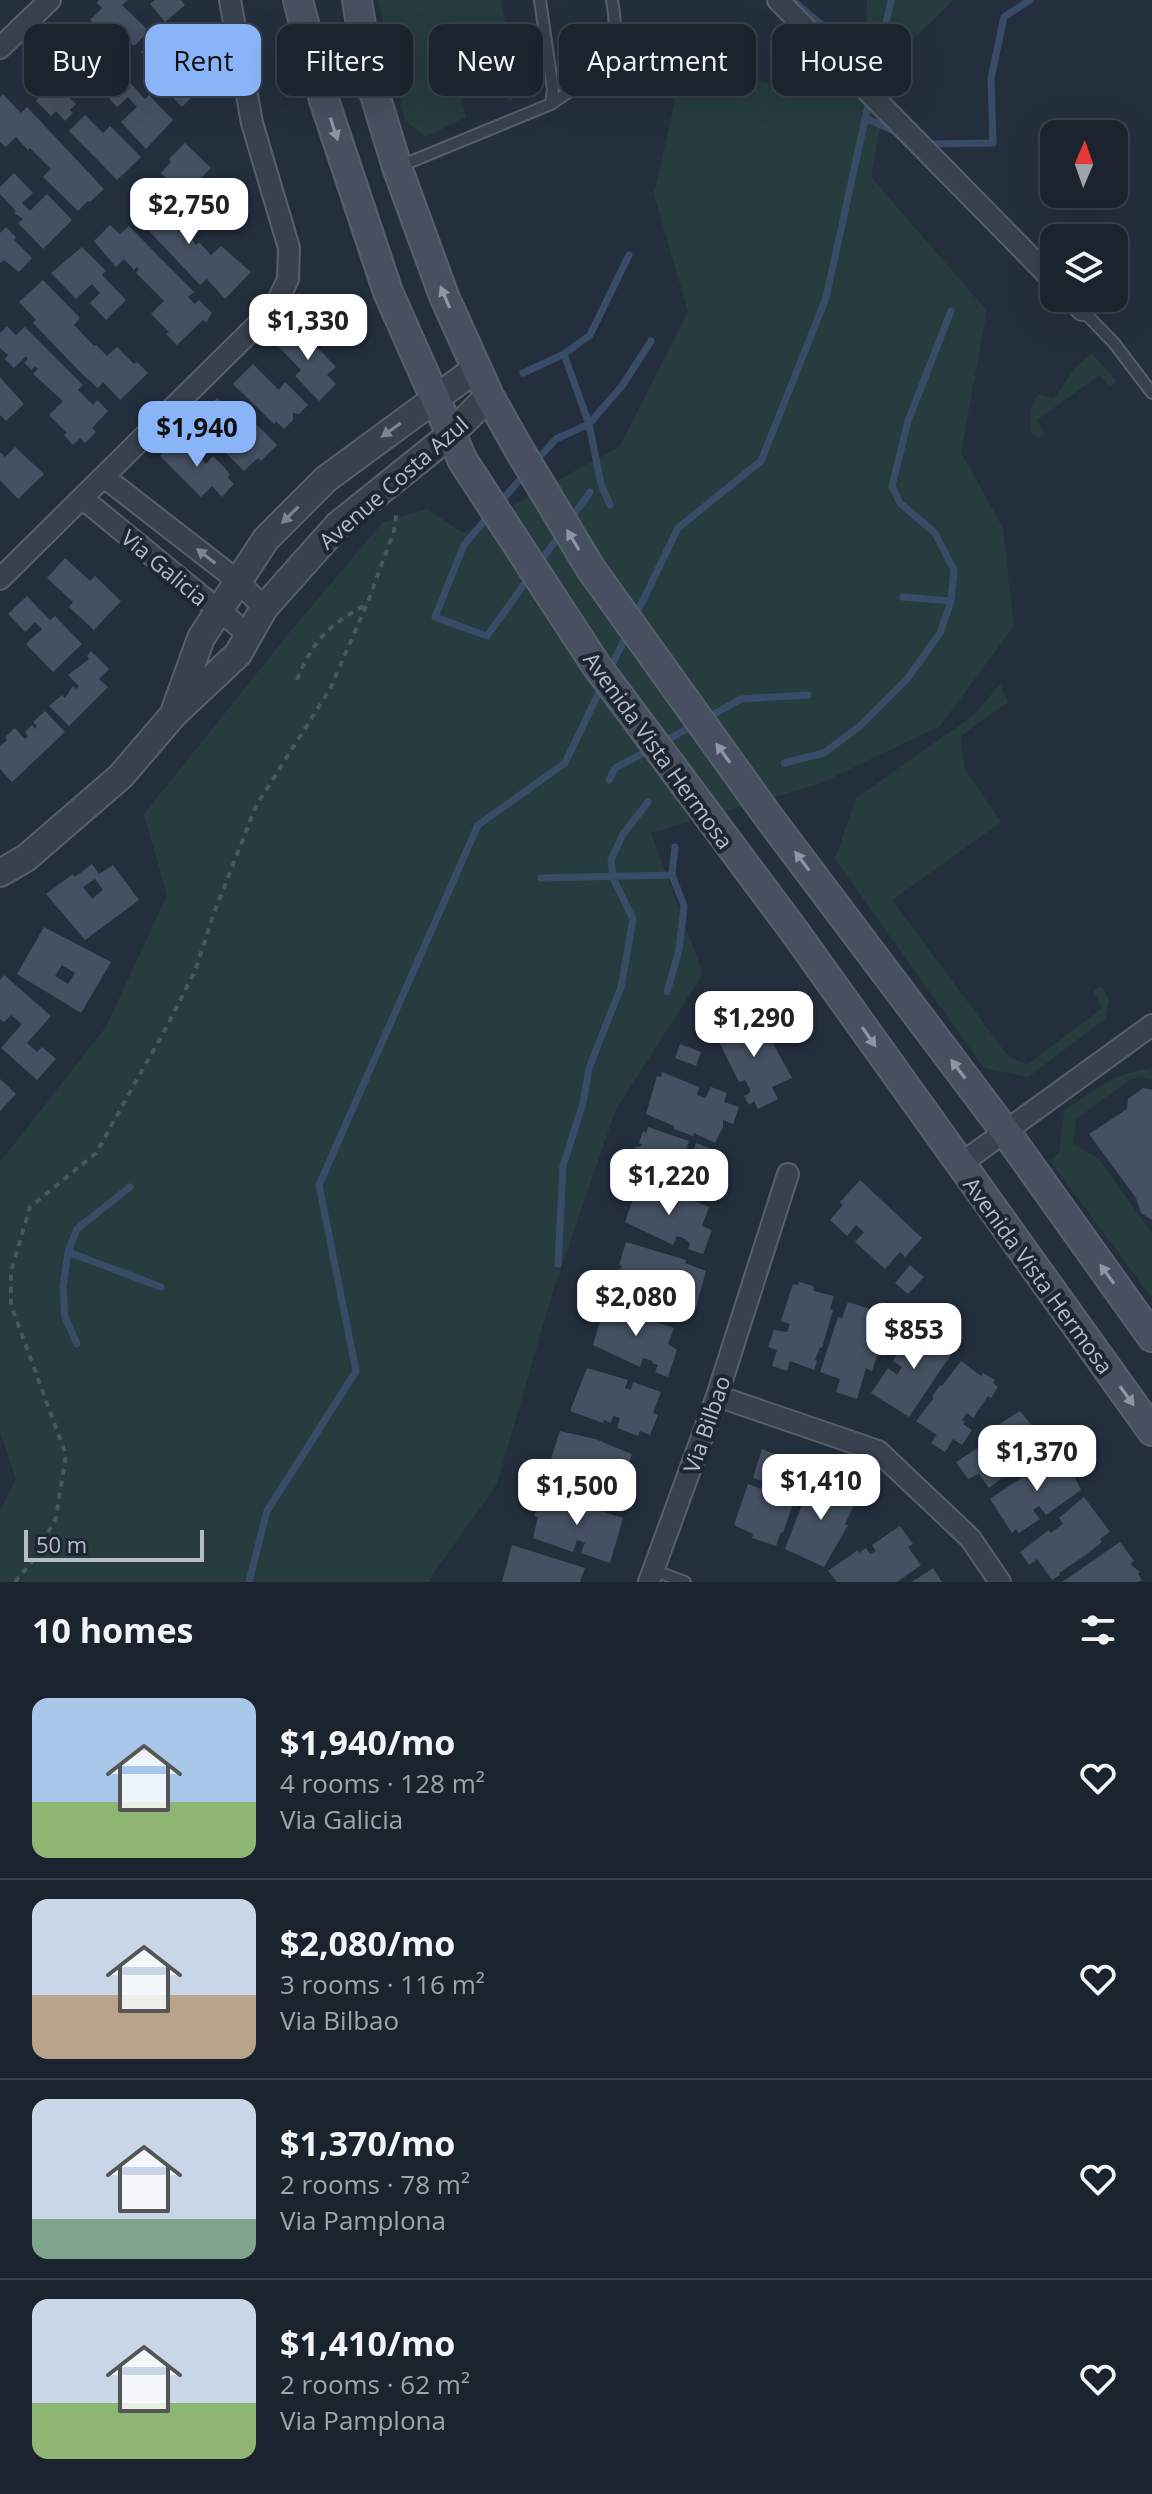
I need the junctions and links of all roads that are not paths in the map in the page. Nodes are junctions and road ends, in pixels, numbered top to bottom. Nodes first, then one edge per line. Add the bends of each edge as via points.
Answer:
1 (50, 0) edge
2 (230, 0) edge
3 (298, 0) edge
4 (357, 0) edge
5 (540, 0) edge
6 (612, 0) edge
7 (778, 0) edge
8 (0, 48) edge
9 (551, 104) junction
10 (397, 167) junction
11 (1040, 267) edge
12 (1084, 312) edge
13 (477, 368) junction
14 (1152, 393) edge
15 (489, 396) junction
16 (435, 399) junction
17 (450, 435) junction
18 (104, 477) junction
19 (82, 498) junction
20 (0, 579) edge
21 (238, 581) junction
22 (264, 608) junction
23 (218, 610) junction
24 (249, 635) junction
25 (174, 714) junction
26 (0, 873) edge
27 (1152, 1025) edge
28 (1005, 1131) junction
29 (959, 1165) junction
30 (788, 1174) dead end
31 (1152, 1337) edge
32 (717, 1396) junction
33 (1152, 1431) edge
34 (651, 1576) edge
35 (685, 1582) edge
36 (1000, 1582) edge

1 - 8 street
2 - 18 street via 252,123 289,248 288,279 275,307
3 -> 16 main road, Avenida Vista Hermosa via 324,100 388,292
4 - 10 main road via 369,75
5 - 9 lane
6 - 9 lane via 613,49 595,74
7 - 11 street
9 - 10 lane
13 -> 10 main road via 444,296
12 - 14 lane
13 - 15 main road
13 - 16 street, Avenue Costa Azul
15 - 17 street, Avenue Costa Azul
28 -> 15 main road via 591,569
16 - 17 main road, Avenida Vista Hermosa
16 -> 21 street, Avenue Costa Azul via 326,479 266,539
17 - 22 street, Avenue Costa Azul via 338,525
17 -> 29 main road, Avenida Vista Hermosa via 596,665 792,928
18 - 19 street
21 -> 18 street, Via Galicia
19 - 20 street
19 - 23 street, Via Galicia
21 - 22 street, Via Galicia
21 - 23 street, Avenue Costa Azul
22 - 24 street, Avenue Costa Azul
23 - 24 street, Via Galicia
23 - 25 street, Avenue Costa Azul via 201,638
24 - 25 street, Avenue Costa Azul via 238,654
25 - 26 street, Avenue Costa Azul via 121,776 26,858
27 - 28 street
28 - 29 street
31 -> 28 main road
29 -> 33 main road, Avenida Vista Hermosa
30 - 32 street, Via Bilbao
32 - 34 street, Via Bilbao
32 - 36 street via 878,1451 970,1538
34 - 35 lane

